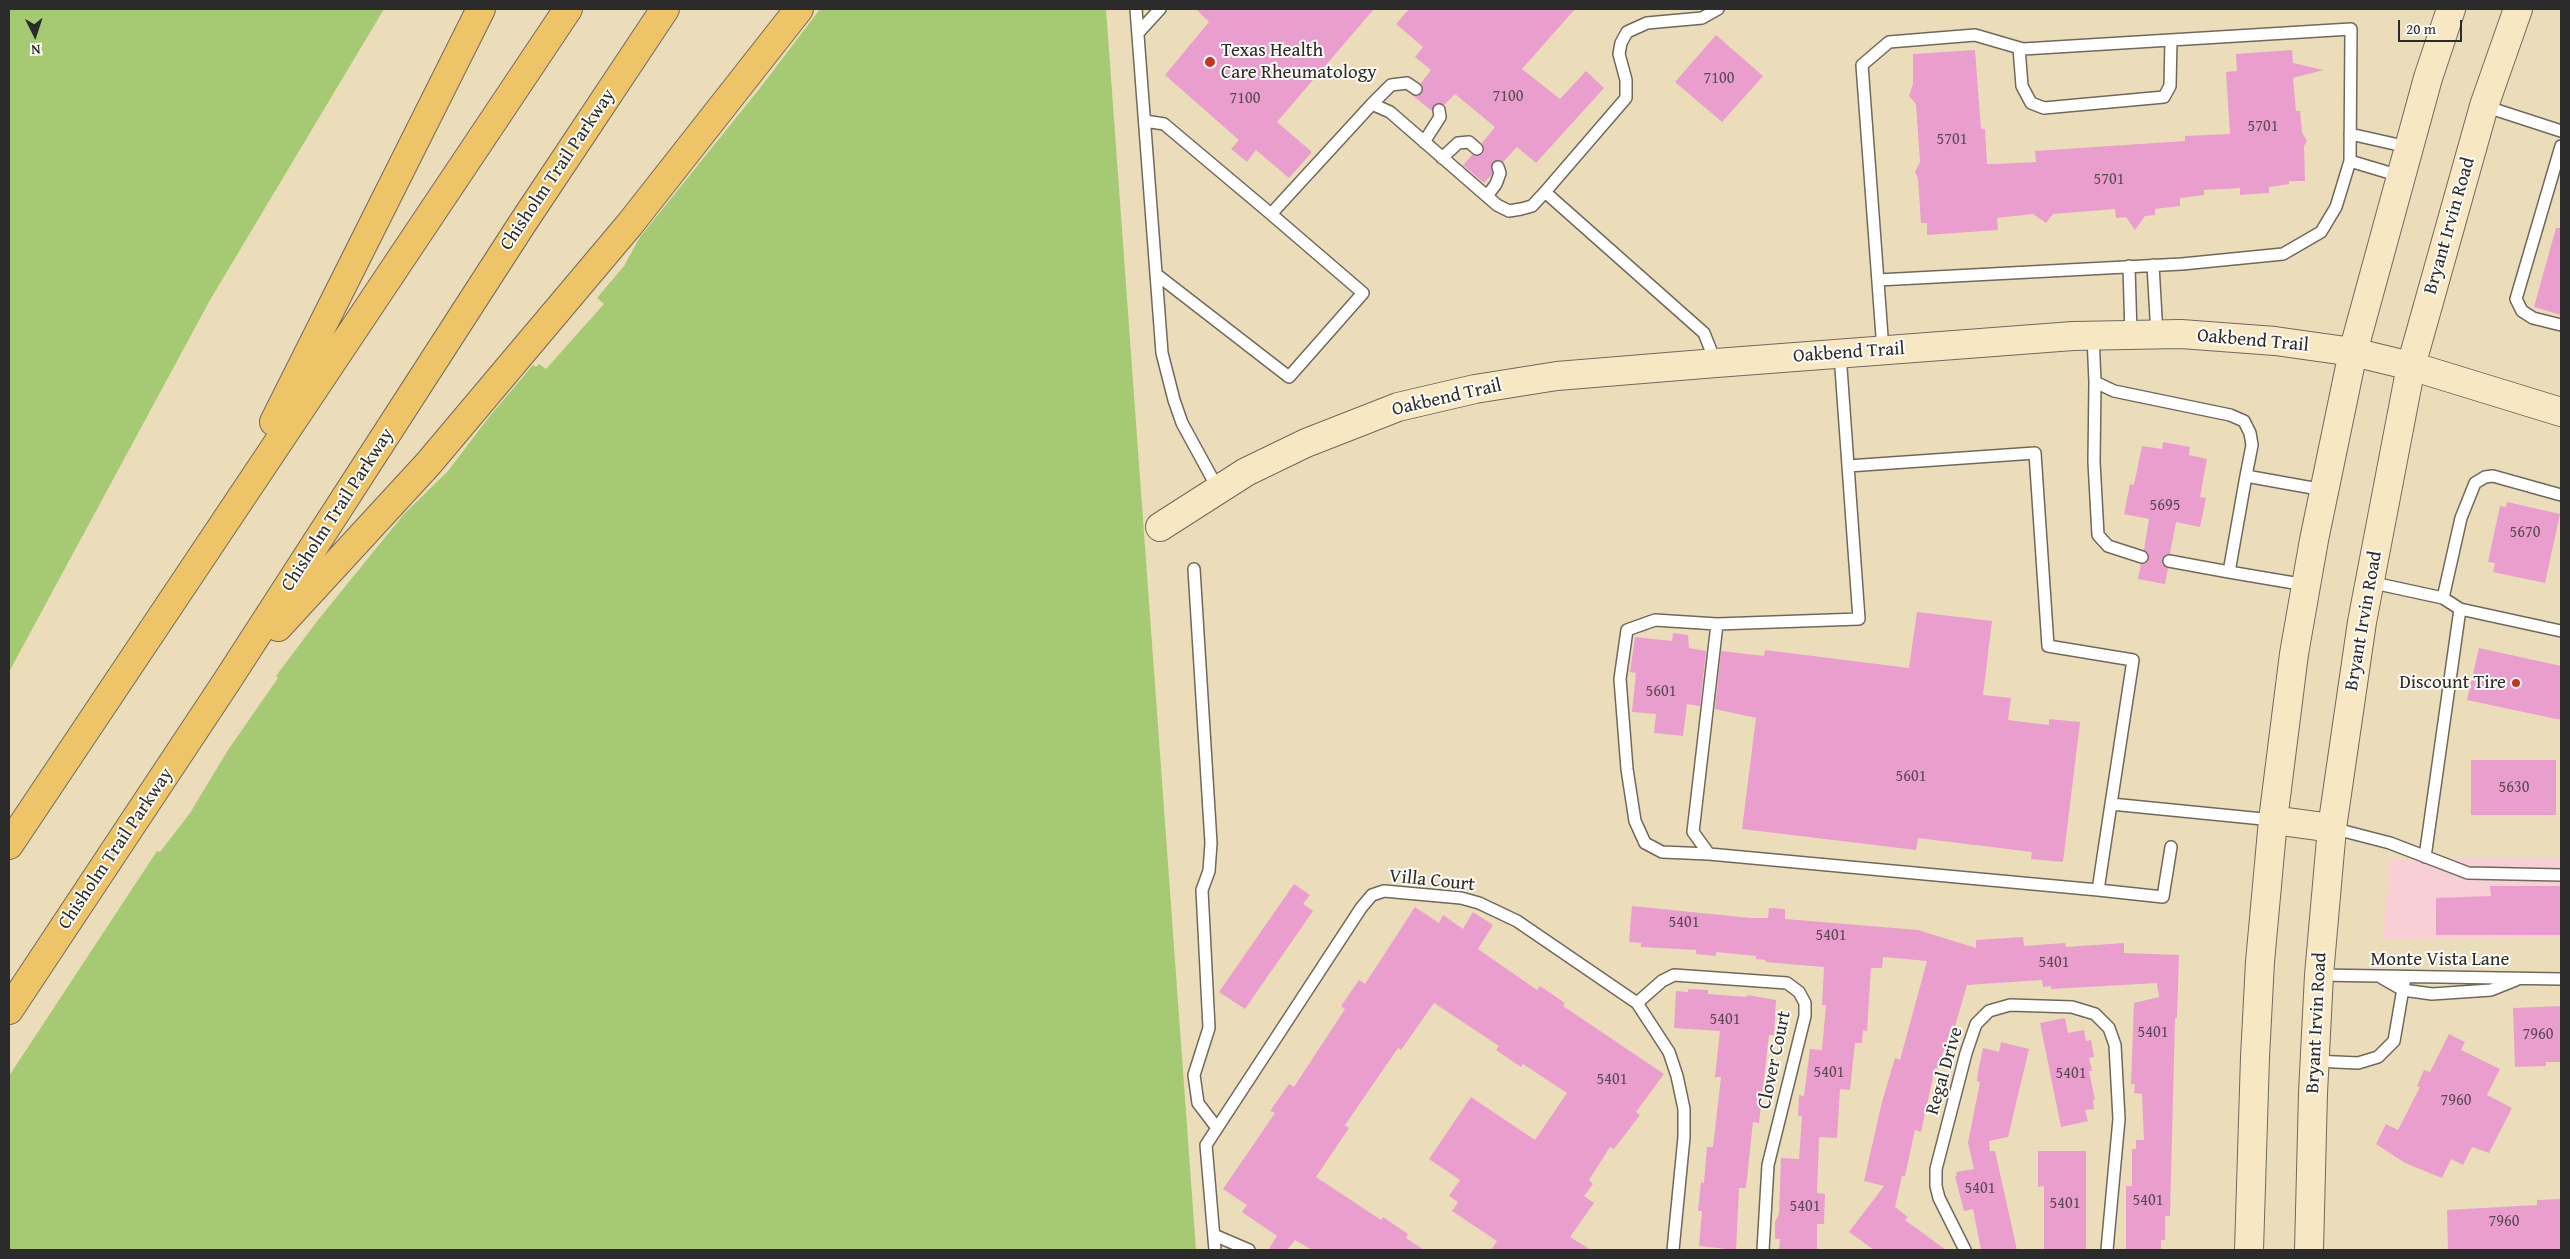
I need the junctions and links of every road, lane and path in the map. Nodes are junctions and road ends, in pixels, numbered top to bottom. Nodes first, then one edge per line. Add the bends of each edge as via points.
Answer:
1 (481, 9) edge
2 (568, 9) edge
3 (666, 9) edge
4 (799, 9) edge
5 (1136, 9) edge
6 (1160, 9) edge
7 (1718, 9) edge
8 (2450, 9) edge
9 (2518, 9) edge
10 (1138, 33) junction
11 (2171, 40) junction
12 (2019, 48) junction
13 (1416, 89) dead end
14 (1372, 104) junction
15 (2484, 106) junction
16 (1439, 110) dead end
17 (1144, 121) junction
18 (2561, 131) edge
19 (2350, 134) junction
20 (1424, 142) junction
21 (2561, 146) edge
22 (2408, 147) junction
23 (1477, 149) dead end
24 (1442, 158) junction
25 (2350, 161) junction
26 (1498, 168) dead end
27 (2400, 176) junction
28 (1545, 192) junction
29 (1486, 196) junction
30 (1270, 214) junction
31 (2153, 265) junction
32 (2128, 266) junction
33 (1156, 274) junction
34 (1878, 280) junction
35 (2561, 325) edge
36 (2131, 335) junction
37 (2157, 335) junction
38 (2092, 336) junction
39 (1883, 350) junction
40 (2353, 352) junction
41 (1840, 354) junction
42 (1716, 363) junction
43 (2411, 366) junction
44 (2095, 382) junction
45 (2561, 412) edge
46 (1848, 466) junction
47 (2246, 476) junction
48 (1218, 488) junction
49 (2324, 490) junction
50 (2561, 495) edge
51 (1160, 527) dead end
52 (220, 528) junction
53 (2142, 557) dead end
54 (2169, 561) dead end
55 (1194, 569) dead end
56 (2229, 572) junction
57 (2369, 582) junction
58 (2306, 585) junction
59 (2443, 598) junction
60 (2460, 609) junction
61 (1717, 624) junction
62 (2561, 631) edge
63 (227, 681) junction
64 (2111, 804) junction
65 (2273, 820) junction
66 (2332, 828) junction
67 (9, 845) edge
68 (2171, 847) dead end
69 (1709, 854) junction
70 (2425, 856) junction
71 (2561, 874) edge
72 (2098, 890) junction
73 (2319, 976) junction
74 (2380, 977) junction
75 (2405, 977) junction
76 (2522, 978) junction
77 (2561, 979) edge
78 (2404, 990) junction
79 (1637, 1003) junction
80 (9, 1010) edge
81 (2314, 1061) junction
82 (1217, 1128) junction
83 (2250, 1200) junction
84 (1214, 1235) junction
85 (1215, 1250) edge
86 (1249, 1250) edge
87 (1673, 1250) edge
88 (1763, 1250) edge
89 (1966, 1250) edge
90 (2108, 1250) edge
91 (2250, 1250) edge
92 (2267, 1250) edge
93 (2310, 1250) edge

1 - 52 highway
2 - 52 highway
3 - 63 highway, Chisholm Trail Parkway via 522,224
4 - 63 highway via 630,224 428,464
5 - 10 lane
6 - 10 lane
7 - 28 lane via 1702,18 1647,23 1627,32 1619,54 1626,80 1626,98
8 - 22 main road
9 - 15 main road, Bryant Irvin Road
10 - 17 lane
11 - 12 lane
11 - 12 lane via 2170,86 2164,97 2044,108 2031,103 2022,86
11 - 19 lane via 2351,29
12 - 34 lane via 1975,35 1889,42 1862,65
13 - 14 lane via 1406,83 1391,85
14 - 20 lane via 1390,112
14 - 30 lane
15 - 18 lane
15 - 43 main road, Bryant Irvin Road
16 - 20 lane via 1440,117
17 - 30 lane via 1164,124
17 - 33 lane
19 - 22 lane
19 - 25 lane
20 - 24 lane
21 - 35 lane via 2516,299 2522,311 2533,318
22 - 27 main road
23 - 24 lane via 1469,142 1458,143
24 - 29 lane
25 - 27 lane
25 - 31 lane via 2336,207 2321,232 2283,254
26 - 29 lane via 1500,173 1496,184
27 - 40 main road
28 - 29 lane via 1532,206 1510,211
28 - 42 lane via 1704,333
30 - 33 lane via 1363,293 1289,377
31 - 32 lane
31 - 37 lane
32 - 34 lane
32 - 36 lane
33 - 48 lane via 1162,353 1174,400 1193,445
34 - 39 lane
36 - 37 main road, Oakbend Trail
36 - 38 main road, Oakbend Trail
37 - 40 main road, Oakbend Trail via 2275,341
38 - 39 main road, Oakbend Trail
38 - 44 lane
39 - 41 main road, Oakbend Trail
40 - 43 main road, Oakbend Trail
40 - 49 main road
41 - 42 main road, Oakbend Trail
41 - 46 lane
42 - 48 main road, Oakbend Trail via 1557,376 1475,389 1398,407 1306,443
43 - 45 main road, Oakbend Trail
43 - 57 main road, Bryant Irvin Road
44 - 47 lane via 2114,391 2230,415 2244,421 2252,445
44 - 53 lane via 2094,462 2098,535 2108,546
46 - 61 lane via 1859,619
46 - 64 lane via 2035,453 2048,646 2133,660
47 - 49 lane
47 - 56 lane
48 - 51 main road, Oakbend Trail
49 - 58 main road
50 - 59 lane via 2493,476 2475,483 2461,518
52 - 67 highway
54 - 56 lane
55 - 82 lane via 1211,843 1209,871 1202,890 1209,1028 1194,1075 1198,1103
56 - 58 lane
57 - 59 lane
57 - 66 main road, Bryant Irvin Road
58 - 65 main road
59 - 60 lane
60 - 62 lane
60 - 70 lane
61 - 69 lane via 1693,832
61 - 69 lane via 1655,620 1626,630 1620,679 1633,812 1645,842 1662,852
63 - 80 highway, Chisholm Trail Parkway
64 - 65 lane
64 - 72 lane
65 - 66 main road
65 - 83 main road via 2260,971
66 - 70 lane
66 - 73 main road, Bryant Irvin Road
68 - 72 lane via 2163,896
69 - 72 lane
70 - 71 lane via 2468,873
73 - 74 lane, Monte Vista Lane
73 - 81 main road, Bryant Irvin Road
74 - 75 lane, Monte Vista Lane
74 - 78 lane
75 - 76 lane, Monte Vista Lane
75 - 78 lane
76 - 77 lane, Monte Vista Lane
76 - 78 lane via 2492,990 2432,994
78 - 81 lane via 2394,1040 2378,1057 2358,1063
79 - 82 lane, Villa Court via 1517,922 1479,903 1461,898 1384,891 1372,895 1361,908
79 - 87 lane, Villa Court via 1669,1052 1678,1076 1684,1109
79 - 88 lane, Clover Court via 1662,980 1674,975 1787,983 1799,992 1805,1002 1768,1165
81 - 93 main road, Bryant Irvin Road
82 - 84 lane, Villa Court via 1206,1144
83 - 91 main road
83 - 92 main road via 2265,1231
84 - 85 lane, Villa Court
84 - 86 lane
89 - 90 lane, Regal Drive via 1939,1198 1936,1169 1976,1024 1989,1011 2010,1005 2072,1007 2094,1014 2109,1028 2115,1045 2119,1119

